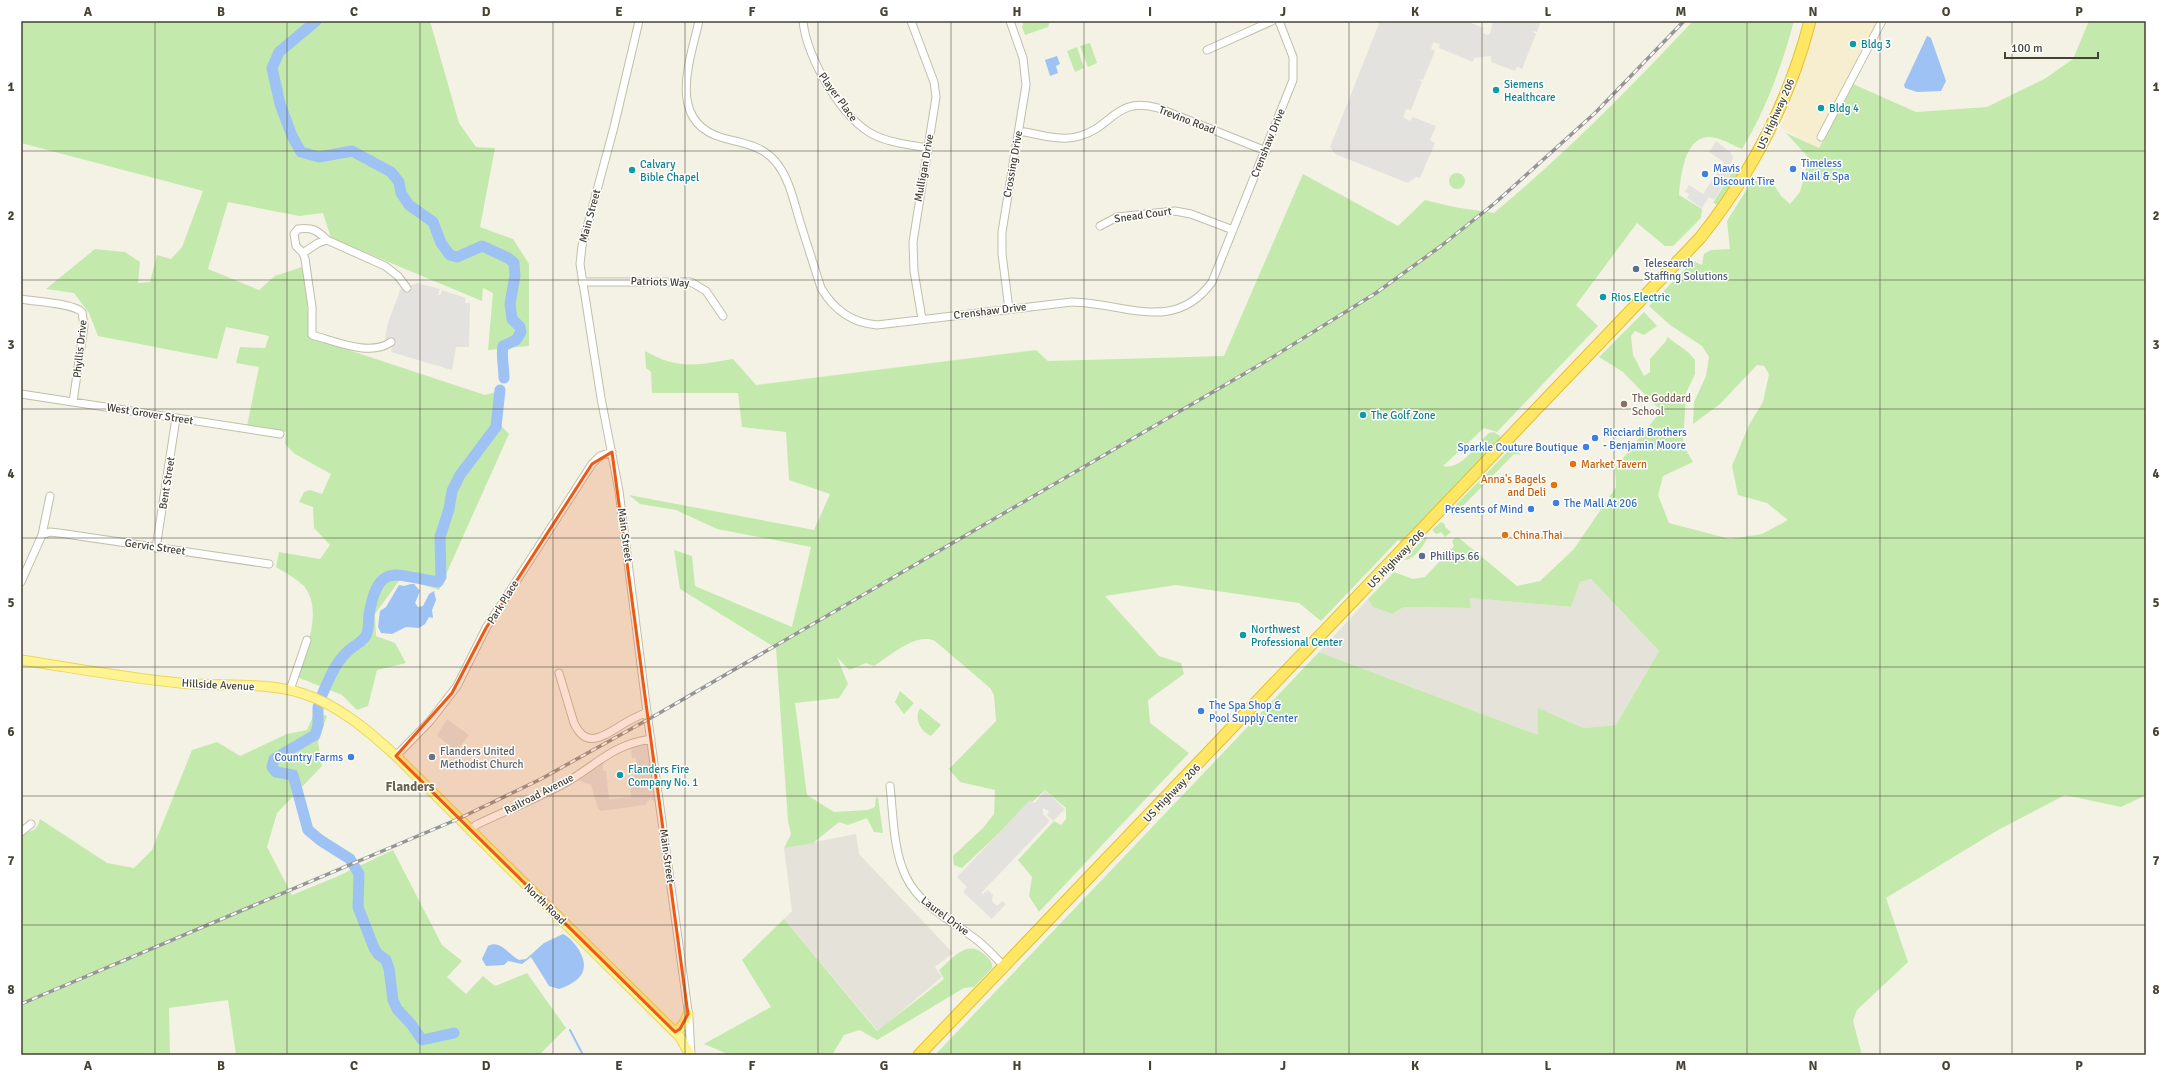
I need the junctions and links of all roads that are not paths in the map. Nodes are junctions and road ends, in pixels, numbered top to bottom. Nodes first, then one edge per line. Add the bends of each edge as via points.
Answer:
1 (639, 21) edge
2 (699, 21) edge
3 (804, 21) edge
4 (911, 21) edge
5 (1010, 21) edge
6 (1272, 21) edge
7 (1279, 21) edge
8 (1810, 21) edge
9 (1882, 21) edge
10 (1206, 50) dead end
11 (1019, 131) junction
12 (1821, 137) dead end
13 (928, 148) junction
14 (1266, 152) junction
15 (1100, 226) dead end
16 (1234, 230) junction
17 (327, 240) junction
18 (303, 253) junction
19 (582, 282) junction
20 (406, 288) dead end
21 (21, 299) edge
22 (1009, 309) junction
23 (723, 316) dead end
24 (922, 319) junction
25 (391, 342) dead end
26 (21, 394) edge
27 (73, 402) junction
28 (176, 418) junction
29 (280, 434) dead end
30 (612, 452) junction
31 (50, 496) dead end
32 (42, 535) junction
33 (156, 548) junction
34 (269, 564) dead end
35 (21, 582) edge
36 (307, 640) dead end
37 (21, 660) edge
38 (559, 673) dead end
39 (290, 690) junction
40 (647, 712) junction
41 (651, 739) junction
42 (396, 756) junction
43 (890, 786) dead end
44 (31, 824) dead end
45 (470, 831) junction
46 (21, 832) edge
47 (1004, 966) junction
48 (688, 1014) junction
49 (676, 1032) junction
50 (690, 1055) edge
51 (919, 1055) edge

1 - 19 street, Main Street via 610,144 582,246
2 - 24 street, Crenshaw Drive via 686,78 685,90 689,108 705,130 722,138 756,147 768,154 780,167 821,288 827,298 841,313 867,324
3 - 13 street, Player Place via 806,40 812,57 855,122 881,138
4 - 13 street, Mulligan Drive via 935,88 935,106
5 - 11 street, Crossing Drive via 1023,58 1026,78
6 - 10 street
7 - 14 street, Crenshaw Drive via 1293,57 1294,72
8 - 47 highway, US Highway 206 via 1793,77 1766,139 1734,193 1700,238
9 - 12 street
11 - 14 street, Trevino Road via 1059,138 1079,137 1092,132 1119,110 1143,105 1158,108
11 - 22 street, Crossing Drive via 1001,243
13 - 24 street, Mulligan Drive via 913,242 914,271
14 - 16 street, Crenshaw Drive
15 - 16 street, Snead Court via 1117,217 1175,211 1191,214
16 - 22 street, Crenshaw Drive via 1212,282 1195,301 1178,310 1153,313 1103,304 1072,302
17 - 18 street
17 - 18 street via 310,227 298,229 294,234 294,242
17 - 20 street via 385,266 398,276
18 - 25 street via 312,307 312,335 366,348
19 - 23 street, Patriots Way via 691,282 706,291
19 - 30 street, Main Street
21 - 27 street, Phyllis Drive via 65,306 82,312 84,326
22 - 24 street, Crenshaw Drive
26 - 27 street, West Grover Street
27 - 28 street, West Grover Street
28 - 29 street, West Grover Street
28 - 33 street, Bent Street
30 - 40 street, Main Street via 629,563
30 - 42 street, Park Place via 600,456 592,464 486,628 452,693 430,721
31 - 32 street
32 - 33 street, Gervic Street via 50,532 59,533
32 - 35 street
33 - 34 street, Gervic Street
36 - 39 street
37 - 39 main road, Hillside Avenue via 179,683
38 - 40 street via 574,723 578,730 589,738 602,738
39 - 42 main road, Hillside Avenue via 326,703 360,725
40 - 41 street, Main Street
41 - 45 street, Railroad Avenue via 623,745 565,783 476,825
41 - 48 street, Main Street
42 - 45 main road, North Road
43 - 47 street, Laurel Drive via 896,845 903,870 911,886 924,902 978,941
44 - 46 street
45 - 49 main road, North Road
47 - 51 highway, US Highway 206
48 - 49 main road via 683,1026
48 - 50 street, Main Street
49 - 50 main road, North Road

